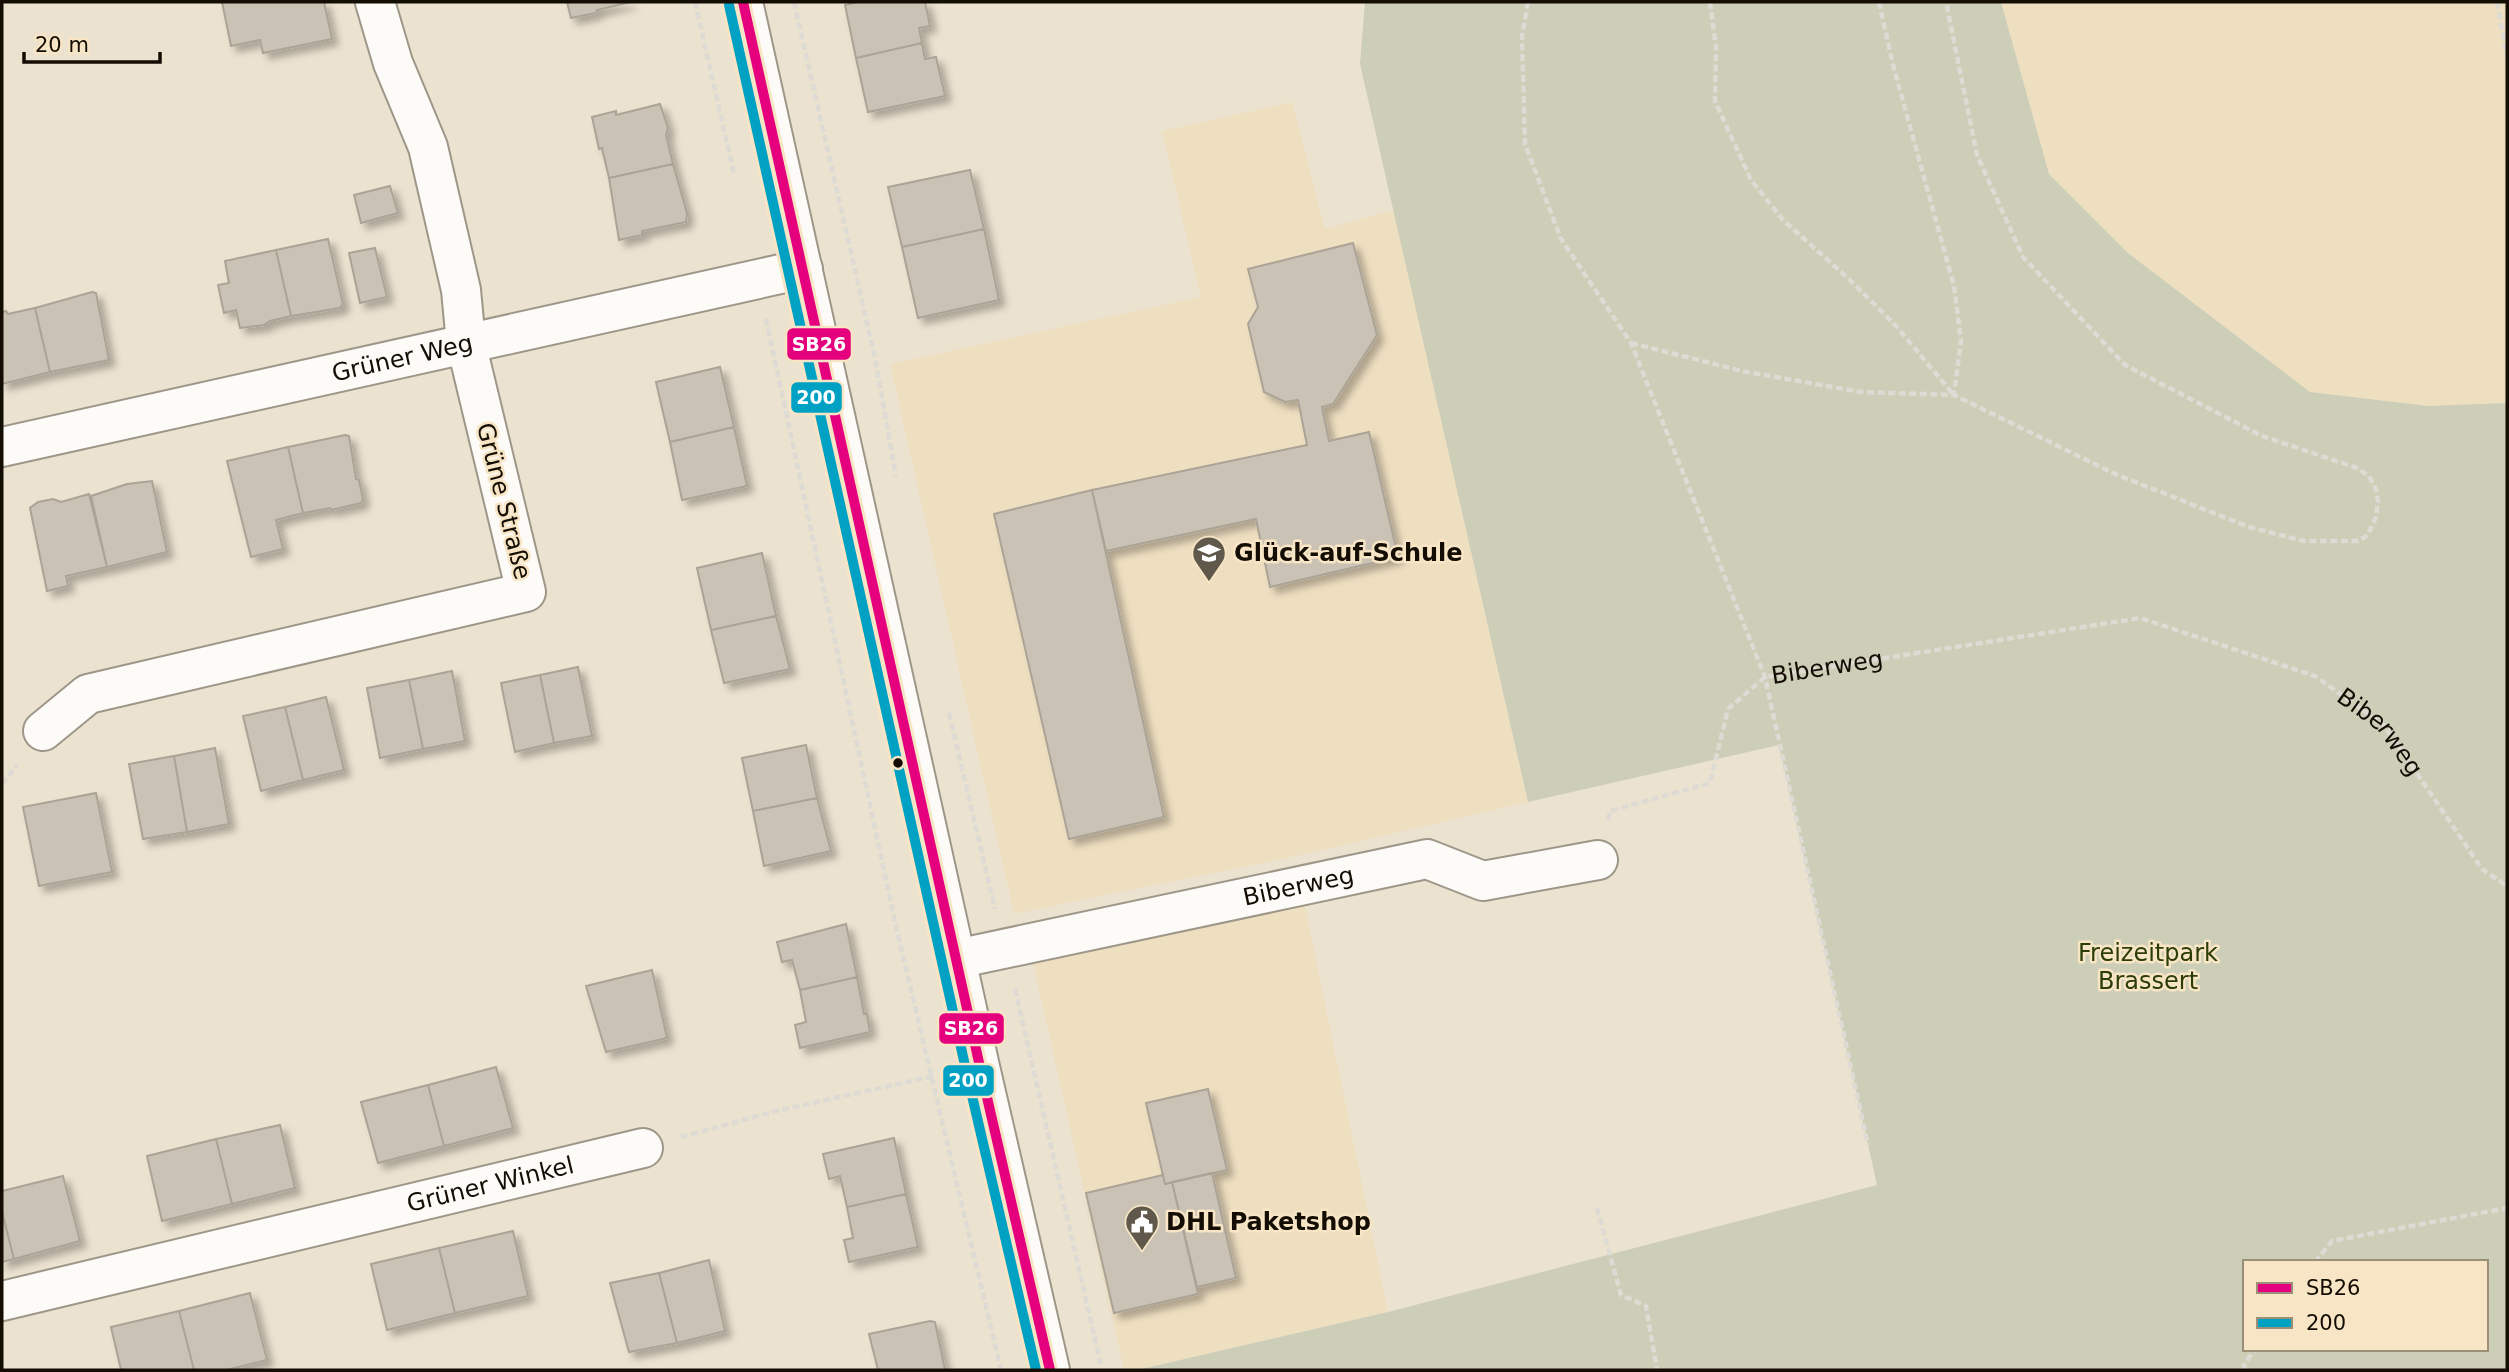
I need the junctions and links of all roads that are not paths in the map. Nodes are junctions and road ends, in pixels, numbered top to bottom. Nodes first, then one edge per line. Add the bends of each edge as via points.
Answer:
1 (375, 2) edge
2 (743, 2) edge
3 (803, 269) junction
4 (466, 343) junction
5 (2, 447) edge
6 (43, 731) dead end
7 (1598, 860) road end
8 (956, 959) junction
9 (643, 1148) road end
10 (2, 1301) edge
11 (1050, 1370) edge

1 - 4 street, Grüne Straße via 393,63 428,147 461,290
2 - 3 street
3 - 4 street, Grüner Weg
3 - 8 street
4 - 5 street, Grüner Weg
4 - 6 street, Grüne Straße via 526,592 88,694
7 - 8 street, Biberweg via 1483,881 1427,859
8 - 11 street
9 - 10 street, Grüner Winkel

